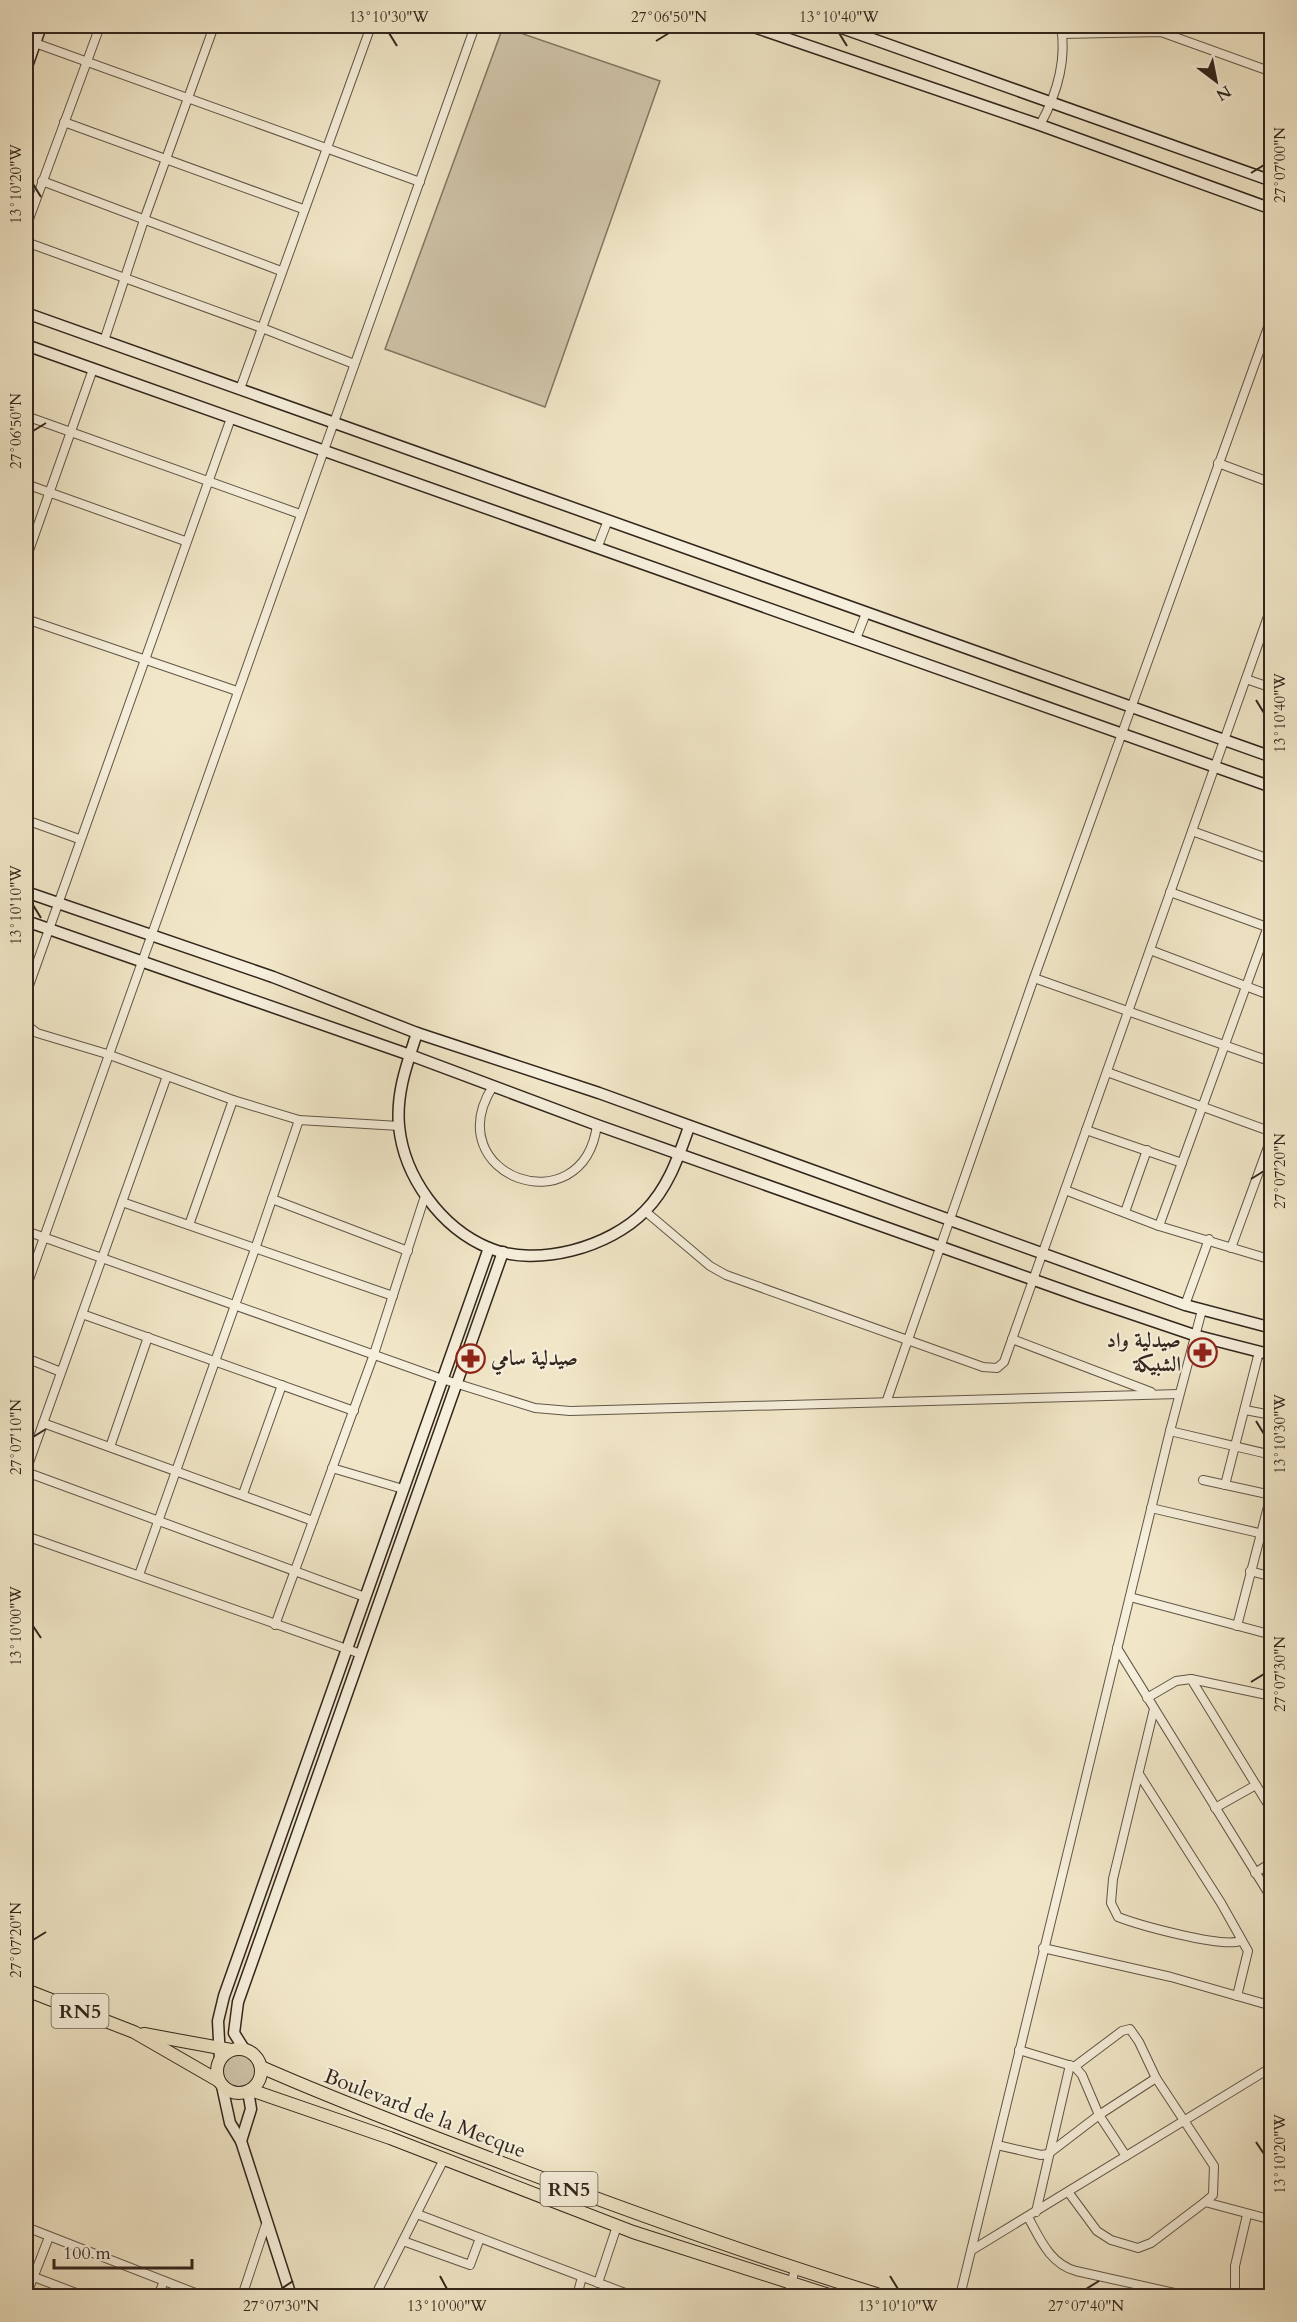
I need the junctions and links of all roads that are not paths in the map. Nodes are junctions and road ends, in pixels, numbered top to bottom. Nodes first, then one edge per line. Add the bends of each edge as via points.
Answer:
1 (41, 26) edge
2 (100, 26) edge
3 (214, 26) edge
4 (371, 26) edge
5 (475, 26) edge
6 (751, 26) edge
7 (836, 26) edge
8 (1162, 29) edge
9 (1061, 30) edge
10 (782, 31) edge
11 (35, 43) junction
12 (86, 62) junction
13 (26, 69) edge
14 (1272, 72) edge
15 (188, 99) junction
16 (1052, 101) junction
17 (64, 122) junction
18 (1040, 125) junction
19 (327, 146) junction
20 (166, 159) junction
21 (42, 181) junction
22 (1272, 181) edge
23 (420, 182) junction
24 (303, 209) junction
25 (1272, 209) edge
26 (144, 219) junction
27 (26, 226) edge
28 (26, 242) edge
29 (280, 271) junction
30 (125, 279) junction
31 (26, 312) edge
32 (1272, 316) edge
33 (262, 328) junction
34 (104, 341) junction
35 (26, 345) edge
36 (354, 364) junction
37 (93, 369) junction
38 (240, 389) junction
39 (26, 416) edge
40 (231, 418) junction
41 (334, 421) junction
42 (71, 433) junction
43 (324, 449) junction
44 (1218, 463) junction
45 (208, 480) junction
46 (1272, 483) edge
47 (26, 484) edge
48 (49, 493) junction
49 (300, 514) junction
50 (608, 520) junction
51 (185, 541) junction
52 (598, 546) junction
53 (26, 559) edge
54 (1272, 605) edge
55 (866, 613) junction
56 (26, 619) edge
57 (1269, 619) edge
58 (856, 639) junction
59 (144, 659) junction
60 (1246, 679) junction
61 (1272, 688) edge
62 (237, 691) junction
63 (1131, 707) junction
64 (1122, 734) junction
65 (1224, 740) junction
66 (1272, 757) edge
67 (1214, 767) junction
68 (1272, 788) edge
69 (26, 820) edge
70 (1192, 831) junction
71 (79, 839) junction
72 (1272, 860) edge
73 (26, 892) edge
74 (1170, 892) junction
75 (58, 903) junction
76 (1272, 915) edge
77 (26, 921) edge
78 (1267, 927) junction
79 (49, 930) junction
80 (150, 935) junction
81 (1150, 950) junction
82 (141, 962) junction
83 (1034, 978) junction
84 (1245, 986) junction
85 (26, 993) edge
86 (1272, 996) edge
87 (1129, 1010) junction
88 (26, 1024) edge
89 (417, 1033) junction
90 (1224, 1047) junction
91 (107, 1054) junction
92 (410, 1055) junction
93 (1272, 1062) edge
94 (1107, 1072) junction
95 (167, 1076) junction
96 (493, 1086) junction
97 (233, 1100) junction
98 (1203, 1106) junction
99 (299, 1120) junction
100 (597, 1125) junction
101 (399, 1126) junction
102 (689, 1127) junction
103 (1086, 1130) junction
104 (1272, 1131) edge
105 (1272, 1136) edge
106 (1147, 1150) junction
107 (680, 1154) junction
108 (1182, 1163) junction
109 (1065, 1190) junction
110 (425, 1196) junction
111 (272, 1199) junction
112 (122, 1202) junction
113 (645, 1211) junction
114 (1125, 1212) junction
115 (950, 1219) junction
116 (189, 1225) junction
117 (1159, 1226) junction
118 (26, 1231) edge
119 (44, 1237) junction
120 (1209, 1239) junction
121 (941, 1247) junction
122 (489, 1248) junction
123 (1231, 1248) junction
124 (255, 1249) junction
125 (408, 1251) junction
126 (503, 1252) junction
127 (1043, 1253) junction
128 (103, 1258) junction
129 (1272, 1260) edge
130 (1033, 1280) junction
131 (26, 1288) edge
132 (393, 1296) junction
133 (1185, 1305) junction
134 (235, 1306) junction
135 (1202, 1310) junction
136 (82, 1314) junction
137 (1272, 1328) edge
138 (1194, 1335) junction
139 (148, 1337) junction
140 (908, 1340) junction
141 (1012, 1340) junction
142 (1259, 1352) junction
143 (374, 1354) junction
144 (1272, 1355) edge
145 (26, 1358) edge
146 (214, 1361) junction
147 (62, 1372) junction
148 (442, 1379) junction
149 (457, 1383) junction
150 (282, 1385) junction
151 (1156, 1394) junction
152 (1179, 1394) junction
153 (887, 1400) junction
154 (1245, 1410) junction
155 (354, 1411) junction
156 (1272, 1415) edge
157 (43, 1423) junction
158 (1170, 1431) junction
159 (1234, 1446) junction
160 (110, 1447) junction
161 (1272, 1455) edge
162 (332, 1468) junction
163 (175, 1470) junction
164 (26, 1471) edge
165 (1203, 1480) dead end
166 (1225, 1485) junction
167 (403, 1489) junction
168 (243, 1494) junction
169 (1271, 1495) edge
170 (1151, 1508) junction
171 (158, 1519) junction
172 (313, 1521) junction
173 (1260, 1534) junction
174 (26, 1536) edge
175 (1272, 1536) edge
176 (295, 1570) junction
177 (1250, 1571) junction
178 (138, 1575) junction
179 (1272, 1577) edge
180 (365, 1597) junction
181 (1130, 1597) junction
182 (275, 1625) junction
183 (1236, 1626) junction
184 (1272, 1635) edge
185 (1117, 1648) junction
186 (346, 1650) junction
187 (361, 1654) junction
188 (1191, 1679) junction
189 (1272, 1696) edge
190 (1147, 1698) junction
191 (1154, 1709) junction
192 (1139, 1774) junction
193 (1256, 1785) junction
194 (1215, 1808) junction
195 (1272, 1811) edge
196 (1272, 1862) edge
197 (1255, 1873) junction
198 (1272, 1899) edge
199 (1240, 1941) junction
200 (1043, 1948) junction
201 (26, 1990) edge
202 (1237, 1996) junction
203 (1272, 2006) edge
204 (134, 2032) junction
205 (244, 2049) junction
206 (1019, 2050) junction
207 (224, 2053) junction
208 (1072, 2066) junction
209 (261, 2067) junction
210 (1272, 2067) edge
211 (1156, 2078) junction
212 (221, 2083) junction
213 (249, 2090) junction
214 (1100, 2115) junction
215 (1183, 2119) junction
216 (241, 2141) junction
217 (997, 2145) junction
218 (1048, 2154) junction
219 (1126, 2156) junction
220 (444, 2159) junction
221 (1069, 2193) junction
222 (1205, 2202) junction
223 (417, 2214) junction
224 (1032, 2215) junction
225 (1247, 2215) junction
226 (1272, 2220) edge
227 (266, 2224) junction
228 (617, 2226) junction
229 (26, 2228) edge
230 (49, 2237) junction
231 (480, 2238) junction
232 (403, 2241) junction
233 (972, 2250) junction
234 (795, 2269) junction
235 (34, 2277) junction
236 (582, 2277) junction
237 (164, 2281) junction
238 (598, 2283) junction
239 (790, 2291) edge
240 (624, 2295) edge
241 (26, 2296) edge
242 (84, 2296) edge
243 (158, 2296) edge
244 (202, 2296) edge
245 (242, 2296) edge
246 (291, 2296) edge
247 (375, 2296) edge
248 (577, 2296) edge
249 (633, 2296) edge
250 (832, 2296) edge
251 (883, 2296) edge
252 (960, 2296) edge
253 (1188, 2296) edge
254 (1235, 2296) edge

1 - 11 street
2 - 12 street
3 - 15 street
4 - 19 street
5 - 23 street
6 - 10 street
7 - 16 street
8 - 9 street
8 - 14 street
9 - 16 street via 1061,68
10 - 18 street
11 - 12 street
11 - 13 street
12 - 15 street
12 - 17 street
15 - 19 street
15 - 20 street
16 - 18 street
16 - 22 street
17 - 20 street
17 - 21 street
18 - 25 street
19 - 23 street
19 - 24 street
20 - 24 street
20 - 26 street
21 - 26 street
21 - 27 street
23 - 36 street
24 - 29 street
26 - 29 street
26 - 30 street
28 - 30 street
29 - 33 street
30 - 33 street
30 - 34 street
31 - 34 street
32 - 44 street
33 - 36 street
33 - 38 street
34 - 38 street
35 - 37 street
36 - 41 street
37 - 40 street
37 - 42 street
38 - 41 street
39 - 42 street
40 - 43 street
40 - 45 street
41 - 43 street
41 - 50 street
42 - 45 street
42 - 48 street
43 - 49 street
43 - 52 street
44 - 46 street
44 - 63 street
45 - 49 street
45 - 51 street
47 - 48 street
48 - 51 street
48 - 53 street
49 - 62 street
50 - 52 street
50 - 55 street
51 - 59 street
52 - 58 street
54 - 57 street
55 - 58 street
55 - 63 street
56 - 59 street
57 - 60 street
58 - 64 street
59 - 62 street
59 - 71 street
60 - 61 street
60 - 65 street
62 - 80 street
63 - 64 street
63 - 65 street
64 - 67 street
64 - 83 street
65 - 66 street
65 - 67 street
67 - 68 street
67 - 70 street
69 - 71 street
70 - 72 street
70 - 74 street
71 - 75 street
73 - 75 street
74 - 78 street
74 - 81 street
75 - 79 street
75 - 80 street
76 - 78 street
77 - 79 street
78 - 84 street
79 - 82 street
79 - 85 street
80 - 82 street
80 - 89 street
81 - 84 street
81 - 87 street
82 - 91 street
82 - 92 street
83 - 87 street
83 - 115 street
84 - 86 street
84 - 90 street
87 - 90 street
87 - 94 street
88 - 91 street via 37,1033
89 - 92 street
89 - 102 street
90 - 93 street
90 - 98 street
91 - 95 street
91 - 119 street
92 - 96 street
92 - 101 street via 400,1090
94 - 98 street
94 - 103 street
95 - 97 street
95 - 112 street
96 - 100 street
96 - 100 street via 481,1112 481,1139 494,1164 517,1179 545,1182 571,1172 590,1152
97 - 99 street
97 - 116 street
98 - 104 street
98 - 108 street
99 - 101 street
99 - 111 street
100 - 107 street
101 - 110 street via 407,1162
102 - 107 street
102 - 115 street
103 - 106 street
103 - 109 street
105 - 123 street
106 - 108 street
106 - 114 street
107 - 113 street via 665,1185
107 - 121 street
108 - 117 street
109 - 114 street
109 - 127 street
110 - 122 street via 451,1223
110 - 125 street
111 - 124 street
111 - 125 street
112 - 116 street
112 - 128 street
113 - 126 street via 627,1227 583,1249 559,1254
113 - 140 street via 726,1275
114 - 117 street
115 - 121 street
115 - 127 street
116 - 124 street
117 - 120 street
118 - 119 street
119 - 128 street
119 - 131 street
120 - 123 street
120 - 133 street
121 - 130 street
121 - 140 street
122 - 126 street
122 - 148 street
123 - 129 street
124 - 132 street
124 - 134 street
125 - 132 street
126 - 149 street
127 - 130 street
127 - 133 street
128 - 134 street
128 - 136 street
130 - 138 street
130 - 141 street
132 - 143 street
133 - 135 street
134 - 143 street
134 - 146 street
135 - 137 street
135 - 138 street
136 - 139 street
136 - 147 street
138 - 142 street
138 - 152 street
139 - 146 street
139 - 160 street
140 - 141 street via 992,1369 1004,1362
140 - 153 street
141 - 151 street
142 - 144 street
142 - 154 street
143 - 148 street
143 - 155 street
145 - 147 street
146 - 150 street
146 - 163 street
147 - 157 street
148 - 149 street
148 - 167 street
149 - 153 street via 515,1403 551,1410
149 - 187 street
150 - 155 street
150 - 168 street
151 - 152 street
151 - 153 street
152 - 158 street
154 - 156 street
154 - 159 street
155 - 162 street
157 - 160 street
157 - 164 street
158 - 159 street
158 - 170 street
159 - 161 street
159 - 166 street
160 - 163 street
162 - 167 street
162 - 172 street
163 - 168 street
163 - 171 street
164 - 171 street
165 - 166 street
166 - 169 street
167 - 180 street
168 - 172 street
169 - 173 street
170 - 173 street
170 - 181 street
171 - 176 street
171 - 178 street
172 - 176 street
173 - 175 street
173 - 177 street
174 - 178 street
176 - 180 street
176 - 182 street
177 - 179 street
177 - 183 street
178 - 182 street
180 - 186 street
181 - 183 street
181 - 185 street
182 - 186 street
183 - 184 street
185 - 190 street
185 - 200 street
186 - 187 street
186 - 207 street via 224,1996 218,2020
187 - 205 street via 238,2002 234,2033
188 - 189 street
188 - 190 street via 1176,1681
188 - 193 street
190 - 191 street
191 - 192 street
191 - 194 street
192 - 199 street via 1221,1903
192 - 199 street via 1113,1879 1114,1914 1124,1920 1210,1941
193 - 194 street
193 - 195 street
194 - 197 street
196 - 197 street
197 - 198 street
199 - 202 street via 1248,1954
200 - 202 street
200 - 206 street
201 - 204 main road, RN5
202 - 203 street
204 - 207 main road, RN5
204 - 212 main road, Boulevard de la Mecque / RN5
205 - 207 main road, RN5
205 - 209 main road, Boulevard de la Mecque / RN5 via 255,2055
206 - 208 street
206 - 217 street
207 - 212 main road via 217,2073
208 - 211 street via 1130,2029
208 - 214 street via 1082,2075
208 - 218 street
209 - 213 main road via 259,2080
209 - 234 main road, Boulevard de la Mecque / RN5 via 350,2106 605,2203
210 - 215 street
211 - 214 street
211 - 215 street
212 - 213 main road, Boulevard de la Mecque / RN5 via 234,2092
212 - 216 street via 230,2123
213 - 216 street via 251,2109
213 - 220 main road, Boulevard de la Mecque / RN5
214 - 218 street
214 - 219 street
215 - 219 street
215 - 222 street via 1214,2166 1213,2194
216 - 227 street
217 - 218 street
217 - 233 street
218 - 224 street
219 - 221 street
220 - 223 street
220 - 228 main road, Boulevard de la Mecque / RN5
221 - 222 street via 1097,2232 1138,2248 1152,2243
221 - 224 street
222 - 225 street
223 - 231 street
223 - 232 street
224 - 233 street
224 - 253 street via 1044,2246 1060,2265
225 - 226 street
225 - 254 street via 1235,2266
227 - 245 street
227 - 246 street
228 - 238 street
228 - 239 main road, Boulevard de la Mecque / RN5
229 - 230 street
230 - 235 street
230 - 237 street
231 - 232 street via 470,2265
231 - 236 street
232 - 247 street
233 - 252 street
234 - 239 street
234 - 251 main road, Boulevard de la Mecque / RN5
235 - 241 street
235 - 242 street
236 - 238 street
236 - 248 street
237 - 243 street
237 - 244 street
238 - 240 street
239 - 250 main road, Boulevard de la Mecque / RN5
240 - 249 street

